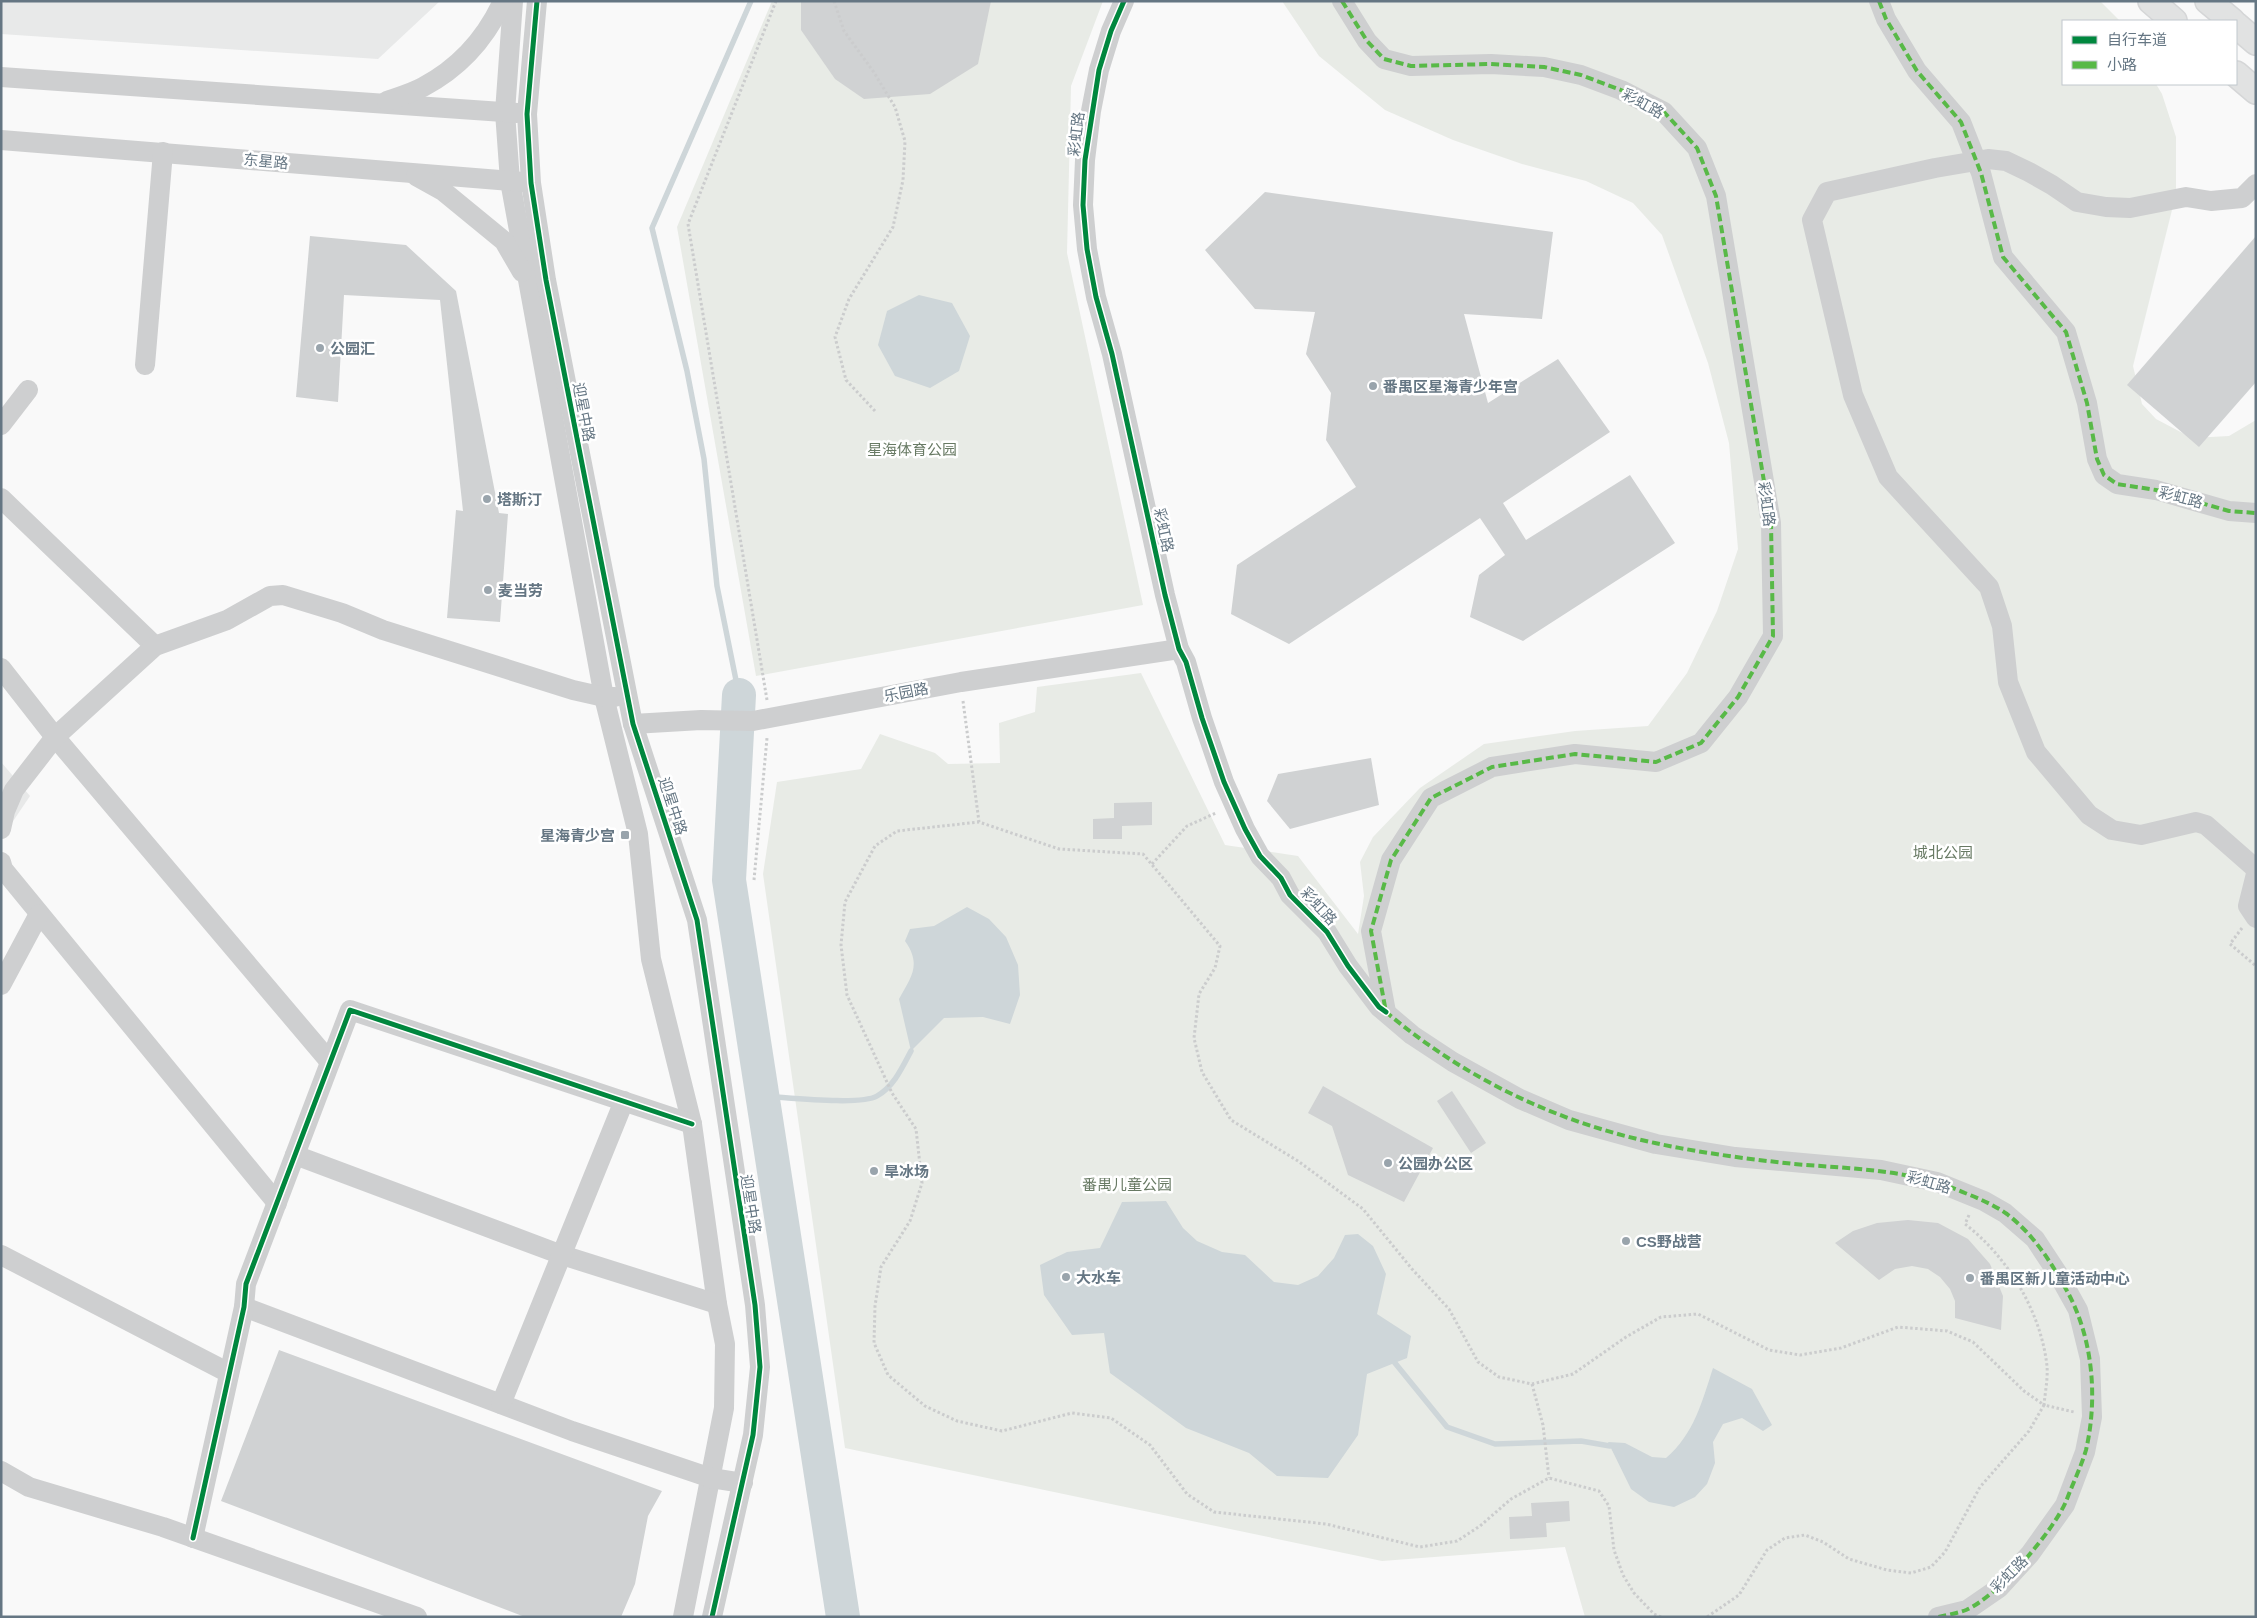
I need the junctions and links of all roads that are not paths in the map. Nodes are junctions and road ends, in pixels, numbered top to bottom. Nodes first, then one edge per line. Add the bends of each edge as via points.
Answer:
1 (503, 1) edge
2 (514, 1) edge
3 (536, 1) edge
4 (1124, 1) edge
5 (1342, 1) edge
6 (1879, 1) edge
7 (2151, 1) edge
8 (2208, 1) edge
9 (2173, 20) edge
10 (2231, 20) edge
11 (2237, 26) edge
12 (2256, 42) edge
13 (2237, 75) edge
14 (1, 77) edge
15 (2256, 91) edge
16 (380, 104) junction
17 (505, 112) junction
18 (527, 114) junction
19 (1, 140) edge
20 (162, 152) junction
21 (1976, 161) junction
22 (409, 173) junction
23 (510, 181) junction
24 (531, 183) junction
25 (2256, 184) edge
26 (529, 283) junction
27 (145, 365) dead end
28 (28, 390) dead end
29 (1, 425) edge
30 (1, 498) edge
31 (2256, 513) edge
32 (155, 646) junction
33 (1179, 649) junction
34 (1, 668) edge
35 (627, 696) junction
36 (604, 697) junction
37 (633, 724) junction
38 (55, 738) junction
39 (1, 829) edge
40 (1, 862) edge
41 (2256, 874) edge
42 (39, 914) junction
43 (2254, 916) edge
44 (1, 985) edge
45 (1386, 1012) junction
46 (330, 1062) junction
47 (624, 1101) junction
48 (692, 1124) junction
49 (295, 1155) junction
50 (277, 1203) junction
51 (1, 1255) edge
52 (562, 1255) junction
53 (717, 1304) junction
54 (244, 1307) junction
55 (229, 1373) junction
56 (501, 1404) junction
57 (1, 1471) edge
58 (711, 1478) junction
59 (743, 1483) junction
60 (193, 1538) junction
61 (409, 1615) edge
62 (683, 1617) edge
63 (694, 1617) edge
64 (712, 1617) edge
65 (1938, 1617) edge

1 - 16 street via 492,24 459,64 422,88
2 - 17 street, 迎星中路
3 - 18 street, 迎星中路
4 - 33 street, 彩虹路 via 1099,70 1085,160 1084,214 1096,297
5 - 45 street, 彩虹路 via 1367,41 1384,59 1411,66 1491,64 1544,67 1580,75 1621,90 1664,112 1697,148 1716,196 1771,522 1772,636 1738,697 1701,743 1656,762 1575,754 1492,767 1431,798 1392,860 1371,931
6 - 21 street, 彩虹路 via 1917,71 1961,122
7 - 9 main road
8 - 10 main road
11 - 12 main road
13 - 15 main road
14 - 16 street
16 - 17 street
17 - 18 street
17 - 23 street, 迎星中路
18 - 24 street, 迎星中路
19 - 20 street, 东星路
20 - 22 street, 东星路
20 - 27 street
21 - 25 street via 2006,161 2052,184 2077,202 2106,207 2130,208 2186,196 2211,201 2242,198
21 - 31 street, 彩虹路 via 2003,256 2066,332 2088,403 2097,459 2104,475 2117,484 2156,490 2230,511
21 - 41 street via 1826,192 1812,220 1853,395 1888,477 1989,587 2002,626 2008,682 2036,752 2089,815 2112,830 2141,835 2196,822 2206,825 2255,868
22 - 23 street, 东星路
22 - 26 street via 443,191 504,241
23 - 24 street, 东星路
23 - 26 street, 迎星中路
24 - 35 street, 迎星中路 via 546,280
26 - 36 street, 迎星中路
28 - 29 street
30 - 32 street
32 - 36 street via 227,620 270,596 283,595 420,642
32 - 38 street
33 - 37 street, 乐园路 via 960,682 761,719
33 - 45 street, 彩虹路 via 1224,782 1260,856 1290,895 1327,932 1348,966
34 - 38 street
35 - 36 street
35 - 37 street, 迎星中路
36 - 48 street, 迎星中路 via 638,834 651,959
37 - 59 street, 迎星中路 via 697,920 755,1305 760,1367 753,1435
38 - 39 street via 14,790
38 - 46 street
40 - 42 street via 3,869
41 - 43 street via 2248,906
42 - 44 street
42 - 50 street
45 - 65 street, 彩虹路 via 1412,1035 1453,1062 1520,1099 1569,1120 1656,1144 1736,1157 1911,1175 1953,1188 1991,1205 2006,1213 2035,1240 2078,1310 2090,1359 2092,1417 2085,1452 2065,1505 2030,1554 1999,1588 1967,1610
46 - 47 street via 350,1010
46 - 49 street
47 - 48 street
47 - 52 street
48 - 53 street, 迎星中路
49 - 50 street
49 - 52 street
50 - 54 street via 246,1284
51 - 55 street
52 - 53 street
52 - 56 street
53 - 58 street, 迎星中路 via 725,1344 724,1408
54 - 55 street
54 - 56 street
55 - 60 street
56 - 58 street
57 - 60 street via 29,1487
58 - 59 street
58 - 62 street, 迎星中路
59 - 63 street, 迎星中路
59 - 64 street, 迎星中路
60 - 61 street

